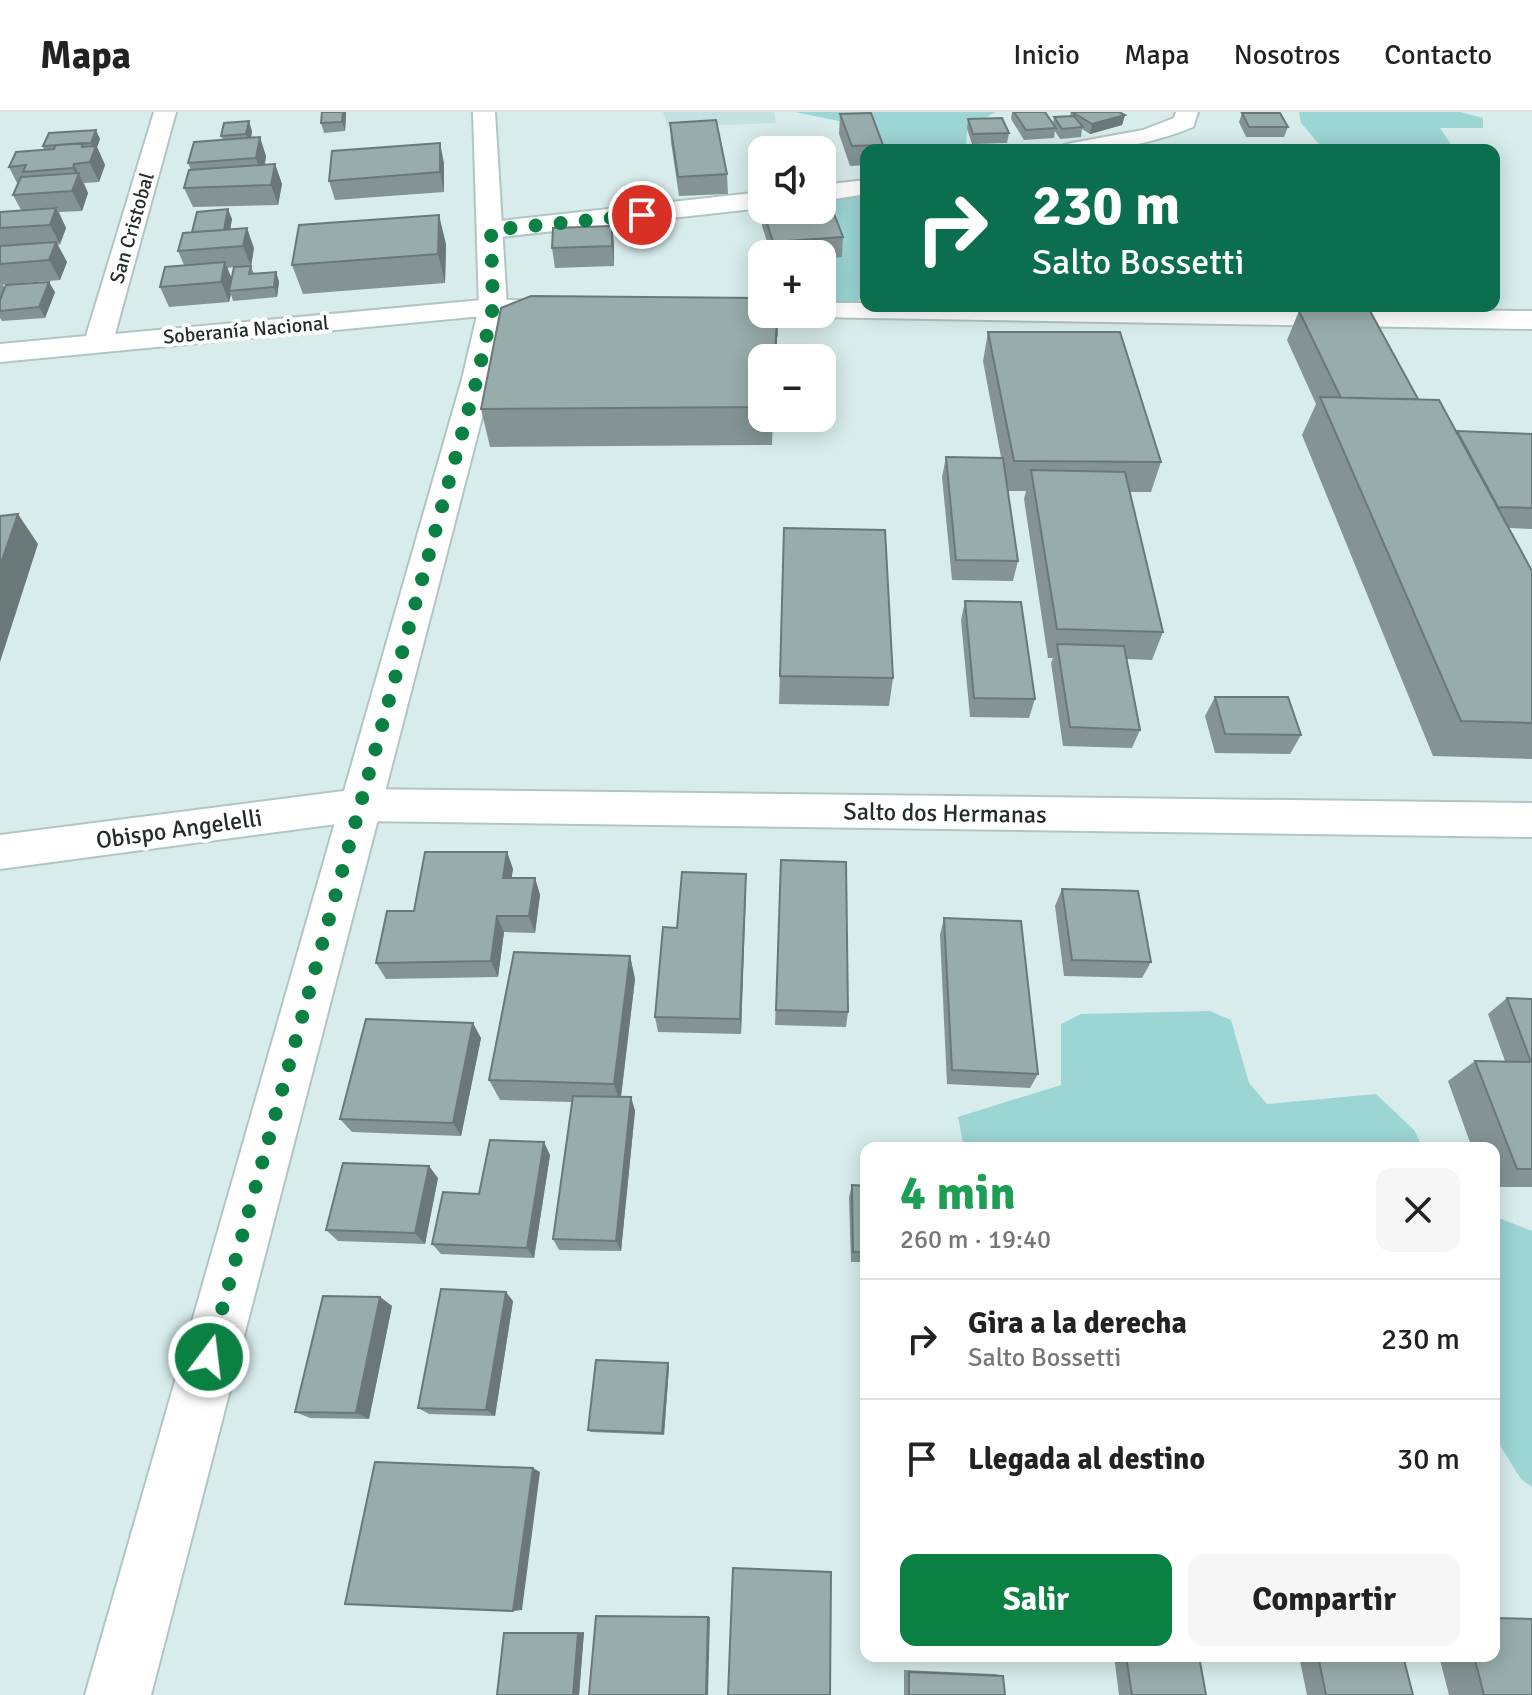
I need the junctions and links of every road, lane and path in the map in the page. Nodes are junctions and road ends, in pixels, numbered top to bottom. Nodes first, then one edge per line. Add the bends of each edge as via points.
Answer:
1 (165, 112) edge
2 (484, 112) edge
3 (1187, 112) edge
4 (1101, 144) edge
5 (860, 188) edge
6 (836, 191) edge
7 (748, 202) edge
8 (491, 230) junction
9 (493, 307) junction
10 (572, 308) edge
11 (836, 311) edge
12 (860, 311) edge
13 (901, 312) edge
14 (1532, 320) edge
15 (98, 343) junction
16 (0, 353) edge
17 (359, 805) junction
18 (1532, 820) edge
19 (0, 852) edge
20 (118, 1695) edge

1 - 15 street, San Cristobal
2 - 8 street
3 - 4 street via 1185,122 1170,130
5 - 6 street
7 - 8 street
8 - 9 street
9 - 10 street, Soberanía Nacional
9 - 15 street, Soberanía Nacional
9 - 17 street
11 - 12 street
13 - 14 street
15 - 16 street, Soberanía Nacional
17 - 18 street, Salto dos Hermanas
17 - 19 street, Obispo Angelelli
17 - 20 street

